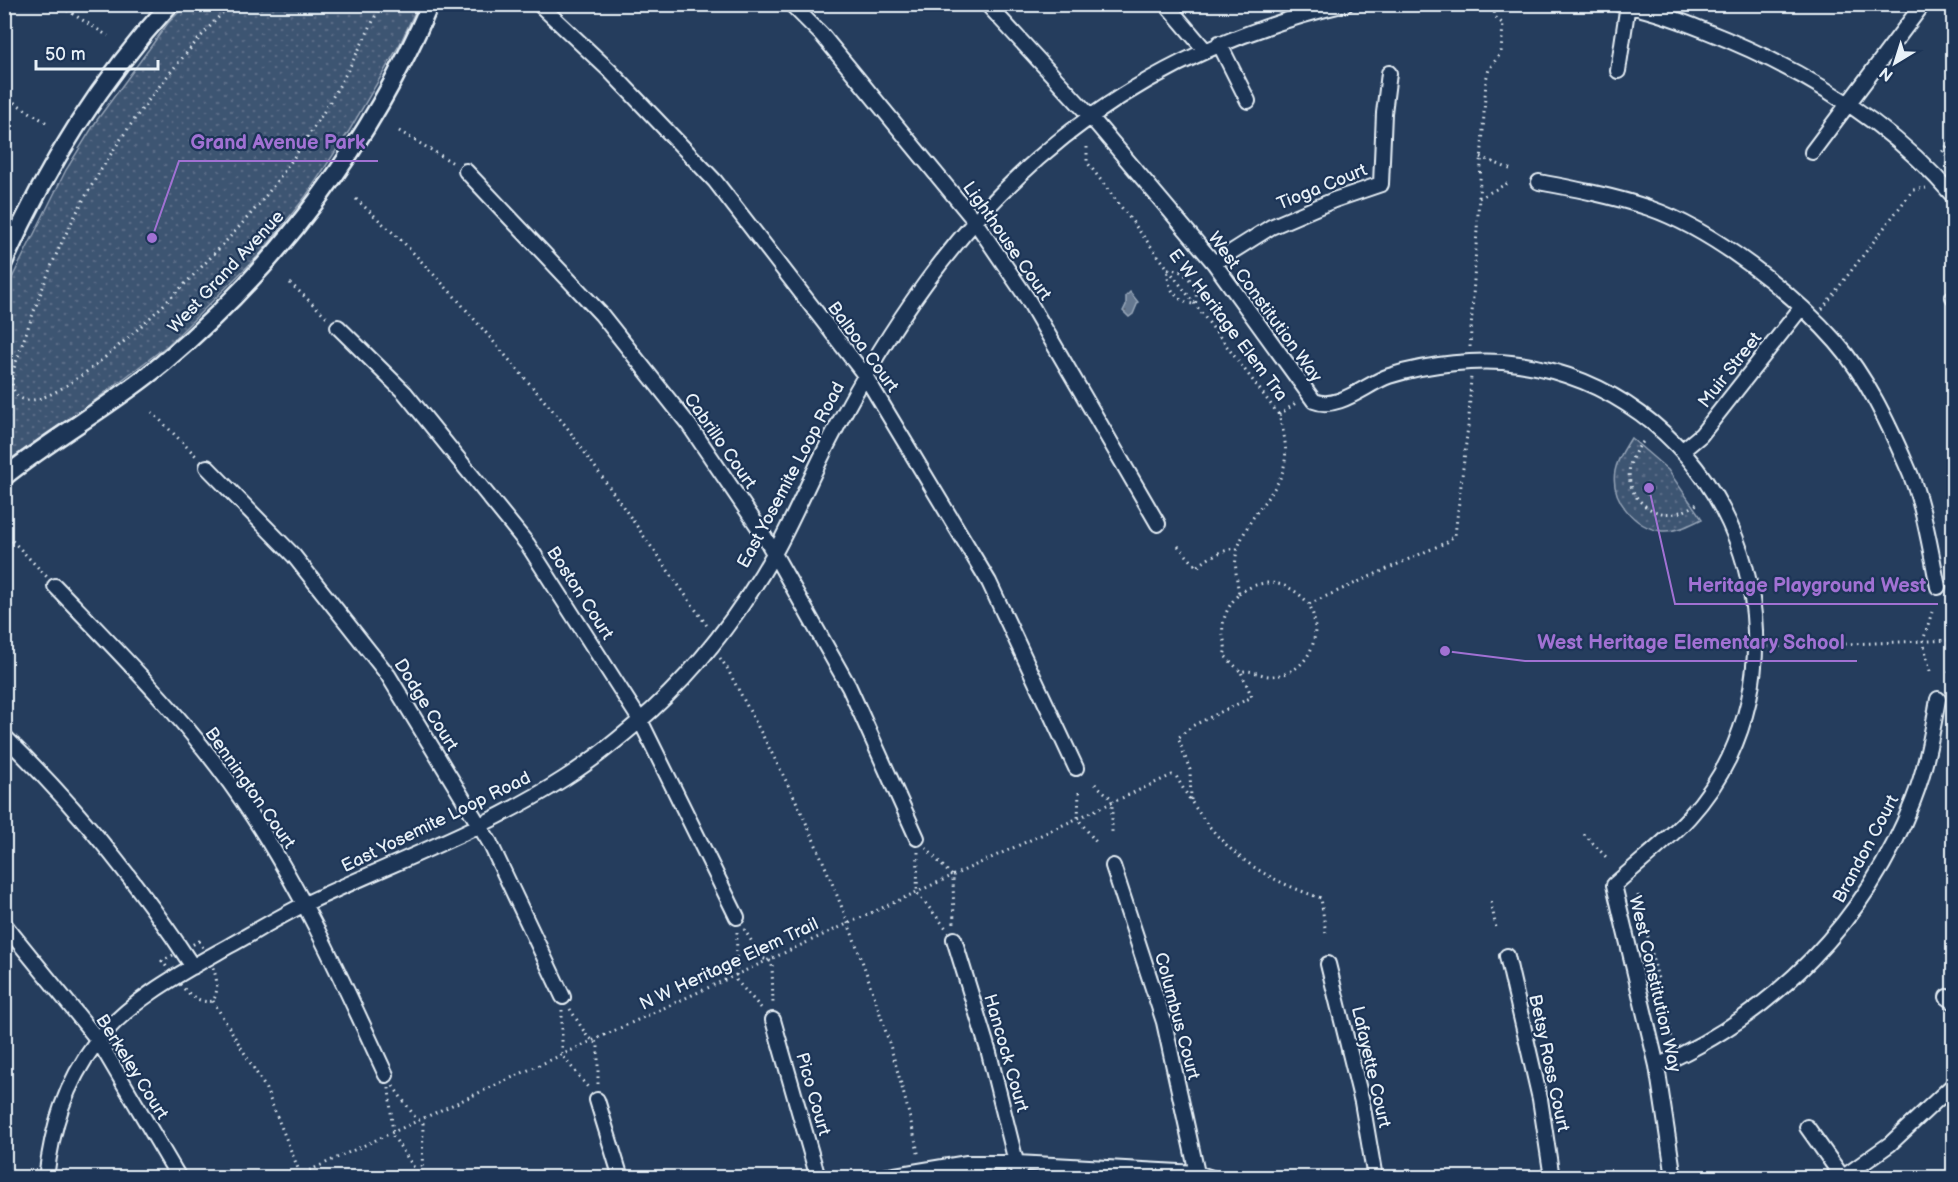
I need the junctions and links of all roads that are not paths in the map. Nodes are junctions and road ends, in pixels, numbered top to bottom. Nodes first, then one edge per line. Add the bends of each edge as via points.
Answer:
1 (170, 4) edge
2 (430, 4) edge
3 (539, 4) edge
4 (791, 4) edge
5 (987, 4) edge
6 (1166, 4) edge
7 (1346, 4) edge
8 (1923, 4) edge
9 (1625, 5) edge
10 (1219, 44) junction
11 (1205, 50) junction
12 (1618, 71) dead end
13 (1389, 73) dead end
14 (1248, 101) dead end
15 (1848, 103) junction
16 (1090, 116) junction
17 (1812, 152) dead end
18 (466, 171) road end
19 (1539, 182) dead end
20 (1953, 196) edge
21 (974, 220) junction
22 (4, 262) edge
23 (1214, 263) junction
24 (1801, 308) junction
25 (338, 327) road end
26 (864, 374) junction
27 (1683, 450) junction
28 (207, 467) road end
29 (11, 468) edge
30 (4, 477) edge
31 (1158, 524) dead end
32 (775, 552) junction
33 (55, 586) road end
34 (1938, 587) dead end
35 (1938, 699) dead end
36 (640, 720) junction
37 (4, 735) edge
38 (1076, 768) dead end
39 (480, 825) junction
40 (917, 838) road end
41 (1113, 866) dead end
42 (305, 904) junction
43 (737, 917) road end
44 (4, 924) edge
45 (954, 939) road end
46 (1507, 956) dead end
47 (1328, 964) dead end
48 (193, 967) junction
49 (563, 997) road end
50 (773, 1020) road end
51 (98, 1040) junction
52 (1657, 1066) junction
53 (386, 1075) road end
54 (1953, 1084) edge
55 (597, 1100) road end
56 (1807, 1127) dead end
57 (1017, 1163) junction
58 (1198, 1175) edge
59 (178, 1176) edge
60 (1843, 1177) edge
61 (45, 1178) edge
62 (621, 1178) edge
63 (818, 1178) edge
64 (877, 1178) edge
65 (1020, 1178) edge
66 (1212, 1178) edge
67 (1375, 1178) edge
68 (1552, 1178) edge
69 (1674, 1178) edge

1 - 22 street via 79,123 43,183
2 - 29 street, West Grand Avenue via 356,141 318,199 271,257 162,364
3 - 26 street, Balboa Court via 609,70 715,181
4 - 21 street, Lighthouse Court via 822,35
5 - 16 street, West Constitution Way
6 - 11 street
7 - 10 street, East Yosemite Loop Road via 1301,15
8 - 15 street
9 - 12 street
9 - 15 street via 1686,23 1760,52
10 - 11 street, East Yosemite Loop Road
10 - 14 street
11 - 16 street, East Yosemite Loop Road
13 - 23 street, Tioga Court via 1381,184 1271,227
15 - 17 street
15 - 20 street via 1894,137
16 - 21 street, East Yosemite Loop Road
16 - 23 street, West Constitution Way
18 - 32 street, Cabrillo Court via 601,314 688,425
19 - 24 street via 1594,192 1651,209 1690,227 1759,271
21 - 26 street, East Yosemite Loop Road via 921,287
21 - 31 street, Lighthouse Court via 1027,298
23 - 27 street, West Constitution Way via 1314,401 1327,404 1388,376 1414,369 1444,364 1518,364 1572,377 1626,404
24 - 27 street, Muir Street via 1701,435
24 - 34 street via 1837,343 1864,384 1907,465
25 - 36 street, Boston Court via 405,393 528,545
26 - 32 street, East Yosemite Loop Road
26 - 38 street, Balboa Court via 989,582
27 - 52 street, West Constitution Way via 1722,506 1745,559 1755,604 1756,647 1749,700 1739,735 1710,792 1670,839 1614,885
28 - 39 street, Dodge Court via 294,556 388,675
29 - 30 street, West Grand Avenue
32 - 36 street, East Yosemite Loop Road via 714,644
32 - 40 street, Cabrillo Court via 849,687
33 - 42 street, Bennington Court via 166,702 252,815
35 - 52 street, Brandon Court via 1928,755 1913,801 1894,843 1852,915 1800,972 1747,1016
36 - 39 street, East Yosemite Loop Road via 566,778
36 - 43 street, Boston Court
37 - 48 street via 119,864
39 - 42 street, East Yosemite Loop Road
39 - 49 street, Dodge Court
41 - 58 street, Columbus Court via 1164,1022
42 - 48 street, East Yosemite Loop Road
42 - 53 street, Bennington Court
44 - 51 street, Berkeley Court
45 - 57 street, Hancock Court
46 - 68 street, Betsy Ross Court via 1540,1099
47 - 67 street, Lafayette Court via 1362,1102
48 - 51 street, East Yosemite Loop Road via 146,997
50 - 63 street, Pico Court
51 - 59 street, Berkeley Court
51 - 61 street, East Yosemite Loop Road via 61,1100
52 - 69 street, West Constitution Way
54 - 60 street via 1890,1144
55 - 62 street
56 - 60 street
57 - 58 street
57 - 64 street via 967,1163
57 - 65 street, Hancock Court
58 - 66 street

